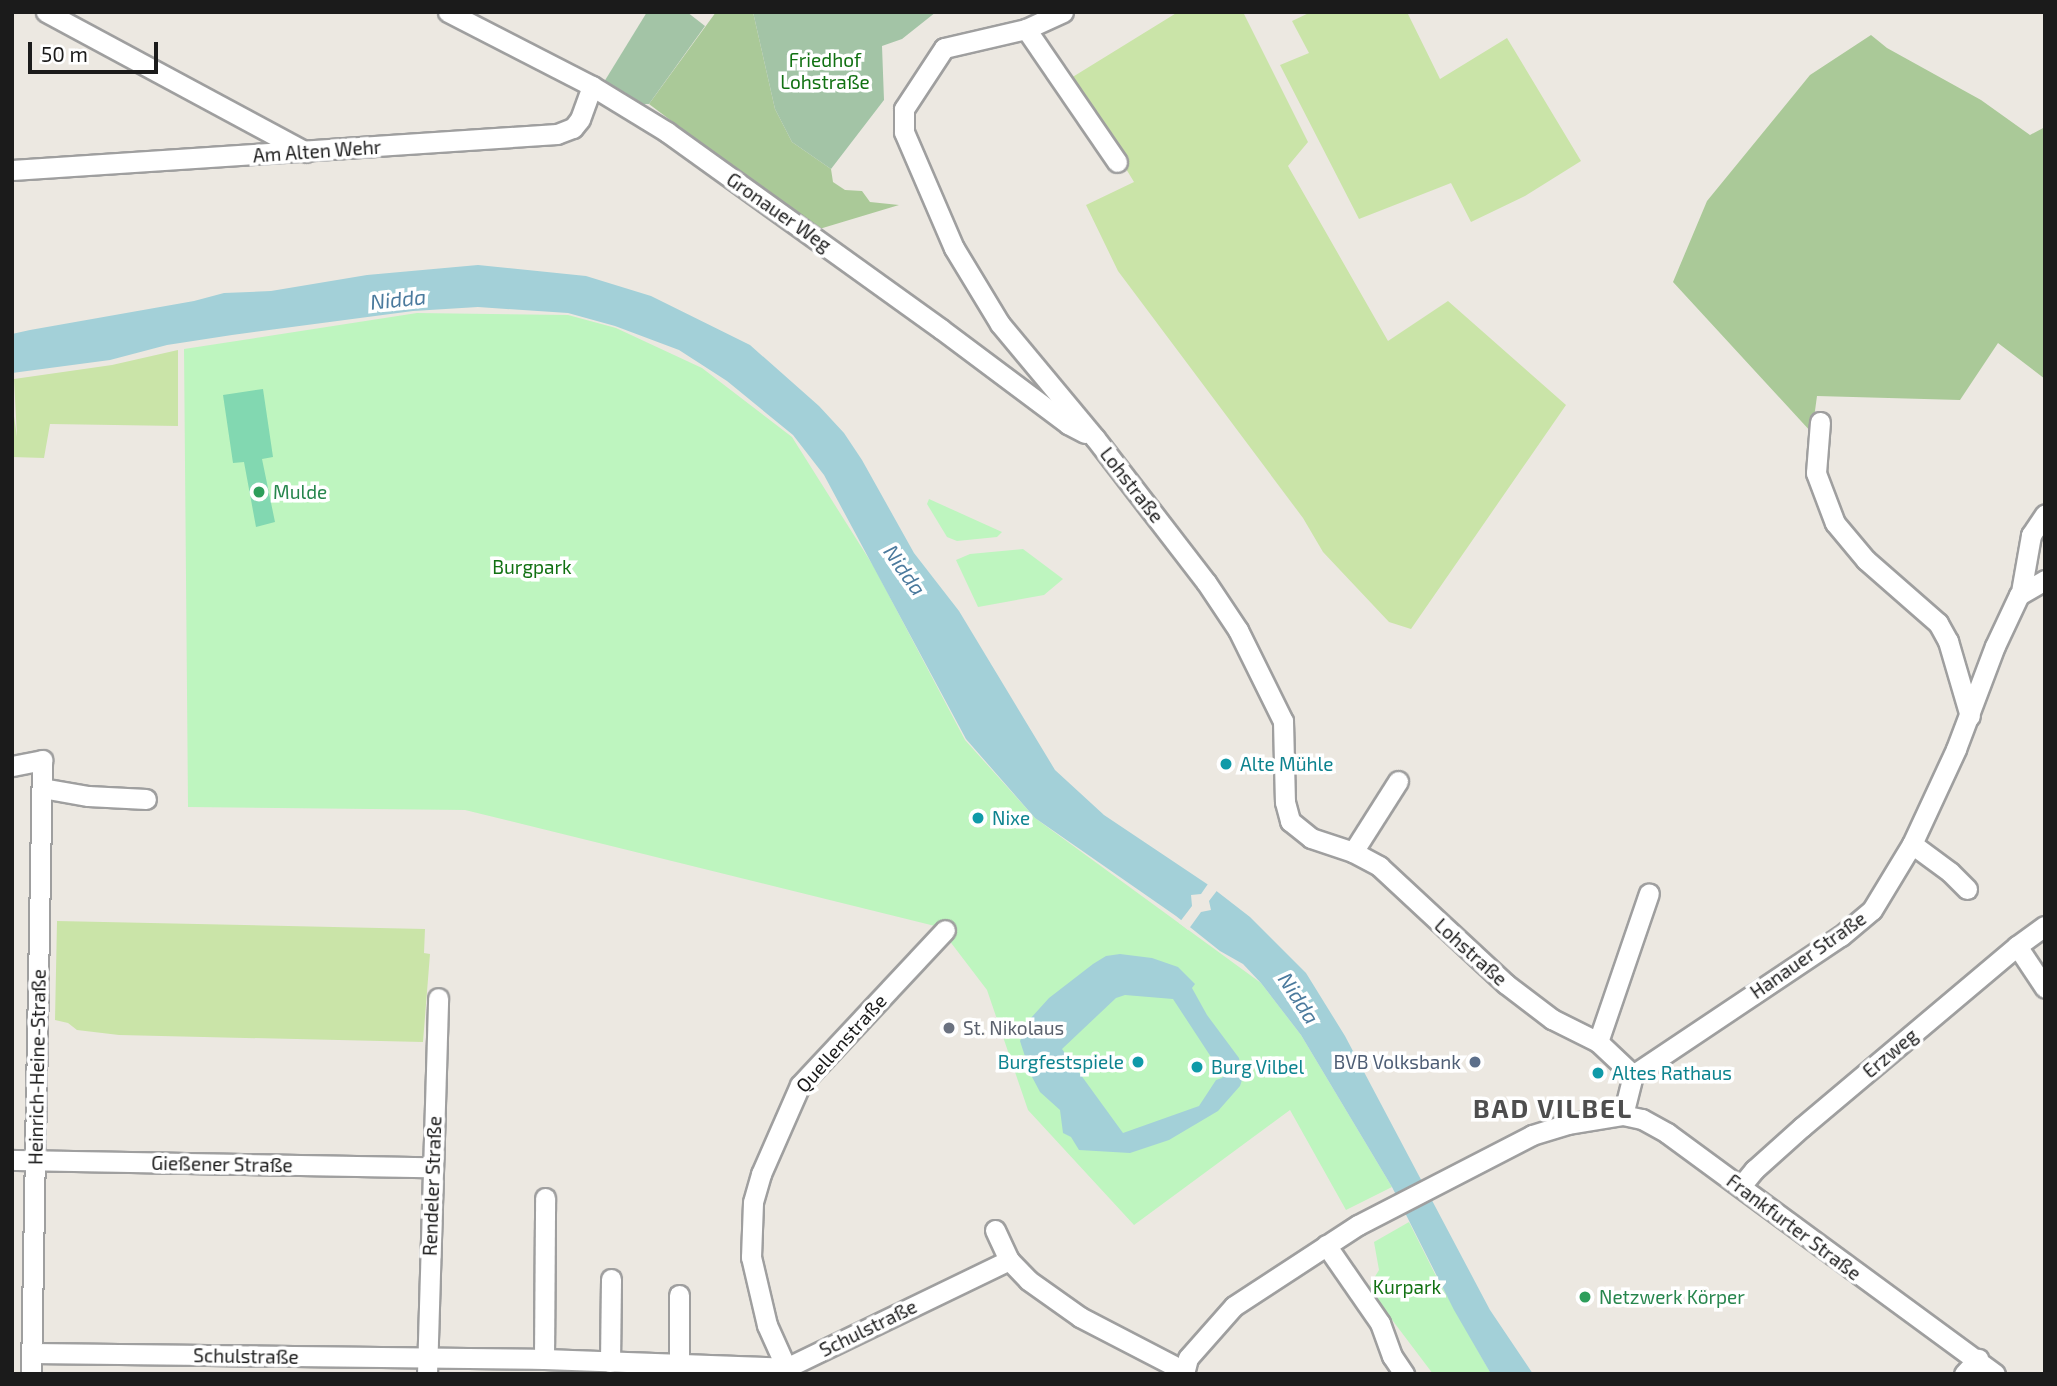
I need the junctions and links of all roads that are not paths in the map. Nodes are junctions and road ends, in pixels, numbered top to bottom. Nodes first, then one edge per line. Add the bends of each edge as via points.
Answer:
1 (46, 12) edge
2 (448, 12) edge
3 (1063, 12) edge
4 (1026, 29) junction
5 (592, 86) junction
6 (307, 152) junction
7 (1117, 162) dead end
8 (12, 170) edge
9 (1820, 422) dead end
10 (1095, 438) junction
11 (2045, 514) edge
12 (2045, 580) edge
13 (2021, 592) junction
14 (1970, 716) junction
15 (12, 766) edge
16 (1398, 781) dead end
17 (42, 788) junction
18 (146, 799) dead end
19 (1912, 844) junction
20 (1353, 852) junction
21 (1967, 889) dead end
22 (1648, 893) dead end
23 (2045, 926) edge
24 (945, 930) dead end
25 (2017, 946) junction
26 (2045, 988) edge
27 (438, 998) dead end
28 (1598, 1042) junction
29 (1633, 1075) junction
30 (1623, 1115) junction
31 (12, 1160) edge
32 (36, 1160) junction
33 (432, 1167) junction
34 (1744, 1189) junction
35 (545, 1198) dead end
36 (995, 1230) dead end
37 (1326, 1245) junction
38 (1009, 1260) junction
39 (611, 1279) dead end
40 (679, 1295) dead end
41 (32, 1353) junction
42 (544, 1359) junction
43 (1978, 1360) junction
44 (610, 1362) junction
45 (679, 1365) junction
46 (427, 1366) edge
47 (788, 1371) edge
48 (1184, 1372) edge
49 (31, 1374) edge
50 (1404, 1374) edge
51 (1964, 1374) edge
52 (1995, 1374) edge

1 - 6 street
2 - 5 street, Gronauer Weg
3 - 4 street, Lohstraße
4 - 7 street
4 - 10 street, Lohstraße via 940,51 904,109 902,122 942,223 985,303
5 - 6 street, Am Alten Wehr via 580,119 565,133
5 - 10 street, Gronauer Weg via 667,132 1068,424
6 - 8 street, Am Alten Wehr
9 - 14 street via 1816,473 1835,523 1866,560 1938,623 1948,641
10 - 20 street, Lohstraße via 1206,582 1250,651 1283,721 1285,802 1290,821 1311,838
11 - 13 street, Hanauer Straße via 2031,535
12 - 13 street
13 - 14 street, Hanauer Straße via 1995,646
14 - 19 street, Hanauer Straße
15 - 17 street, Heinrich-Heine-Straße via 42,760
16 - 20 street
17 - 18 street
17 - 32 street, Heinrich-Heine-Straße
19 - 21 street
19 - 29 street, Hanauer Straße via 1881,898 1859,921
20 - 28 street, Lohstraße via 1379,866 1506,984 1552,1019
22 - 28 street
23 - 25 street, Erzweg
24 - 47 street, Quellenstraße via 800,1085 761,1174 753,1202 751,1257 767,1325
25 - 26 street
25 - 34 street, Erzweg via 1802,1127 1754,1170
27 - 33 street, Rendeler Straße
28 - 29 street, Lohstraße
29 - 30 street
30 - 34 street, Frankfurter Straße via 1661,1129
30 - 37 street, Frankfurter Straße via 1532,1135
31 - 32 street, Gießener Straße
32 - 33 street, Gießener Straße
32 - 41 street, Heinrich-Heine-Straße
33 - 46 street, Rendeler Straße
34 - 43 street, Frankfurter Straße
35 - 42 street
36 - 38 street
37 - 48 street via 1220,1319 1188,1358
37 - 50 street via 1380,1323
38 - 47 street, Schulstraße
38 - 48 street via 1028,1280 1080,1317
39 - 44 street
40 - 45 street
41 - 46 street, Schulstraße
41 - 49 street, Heinrich-Heine-Straße
42 - 44 street, Schulstraße
42 - 46 street, Schulstraße
43 - 51 street
43 - 52 street, Frankfurter Straße
44 - 45 street, Schulstraße
45 - 47 street, Schulstraße

